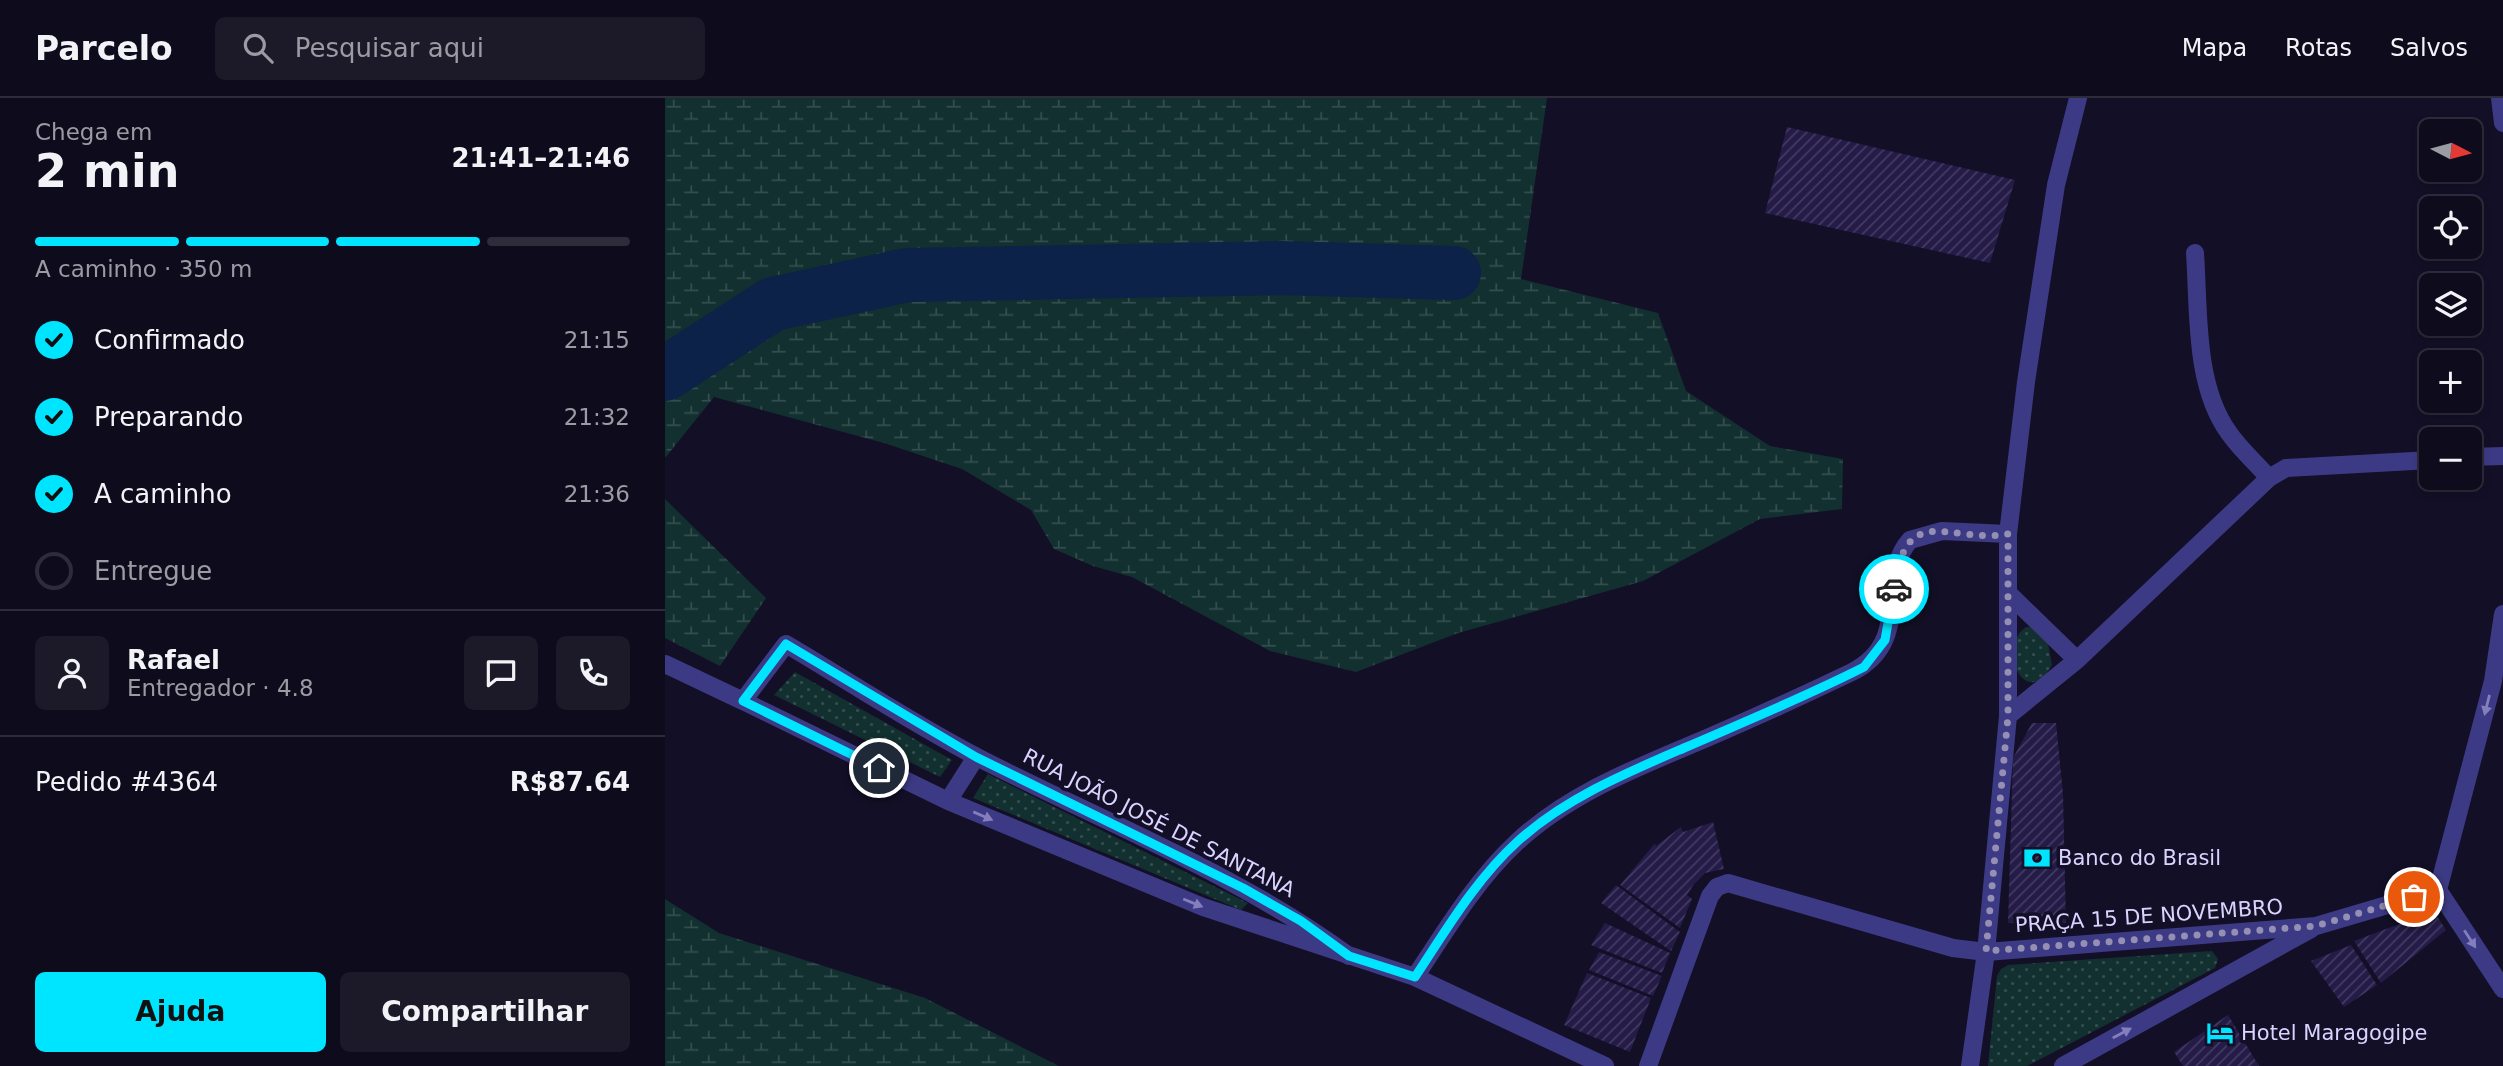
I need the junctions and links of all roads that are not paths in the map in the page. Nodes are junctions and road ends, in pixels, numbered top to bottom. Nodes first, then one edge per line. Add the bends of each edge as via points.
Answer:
1 (2078, 98) edge
2 (2500, 98) edge
3 (2503, 123) edge
4 (2195, 253) dead end
5 (2503, 456) edge
6 (2482, 457) edge
7 (2419, 461) edge
8 (2269, 478) junction
9 (2008, 534) junction
10 (2008, 594) junction
11 (2503, 614) edge
12 (2077, 660) junction
13 (665, 664) edge
14 (743, 701) junction
15 (2008, 716) junction
16 (976, 757) junction
17 (948, 801) junction
18 (2438, 890) junction
19 (2316, 926) junction
20 (1986, 951) junction
21 (1349, 956) junction
22 (1415, 977) junction
23 (2503, 989) edge
24 (1605, 1066) edge
25 (1648, 1066) edge
26 (1971, 1066) edge
27 (2063, 1066) edge

1 - 9 street via 2054,198
2 - 3 street
4 - 8 street via 2201,345 2214,403 2228,432
5 - 6 street
7 - 8 street via 2286,468
8 - 12 street
9 - 10 street
9 - 22 street via 1942,531 1906,544 1891,621 1872,660 1564,806 1498,861
10 - 12 street
10 - 15 street
11 -> 18 street via 2493,681
12 - 15 street
13 - 14 street
14 - 16 street, RUA JOÃO JOSÉ DE SANTANA via 786,644
14 - 17 street, RUA JOÃO JOSÉ DE SANTANA
15 - 20 street
16 - 17 street
16 - 21 street, RUA JOÃO JOSÉ DE SANTANA via 1243,888 1301,921
17 -> 21 street, RUA JOÃO JOSÉ DE SANTANA via 1203,907
18 - 19 street, PRAÇA 15 DE NOVEMBRO
18 -> 23 street
19 - 20 street, PRAÇA 15 DE NOVEMBRO
27 -> 19 street, PRAÇA 15 DE NOVEMBRO
20 - 25 street, PRAÇA 15 DE NOVEMBRO via 1953,948 1728,883 1710,896
20 - 26 street
21 - 22 street
22 - 24 street

